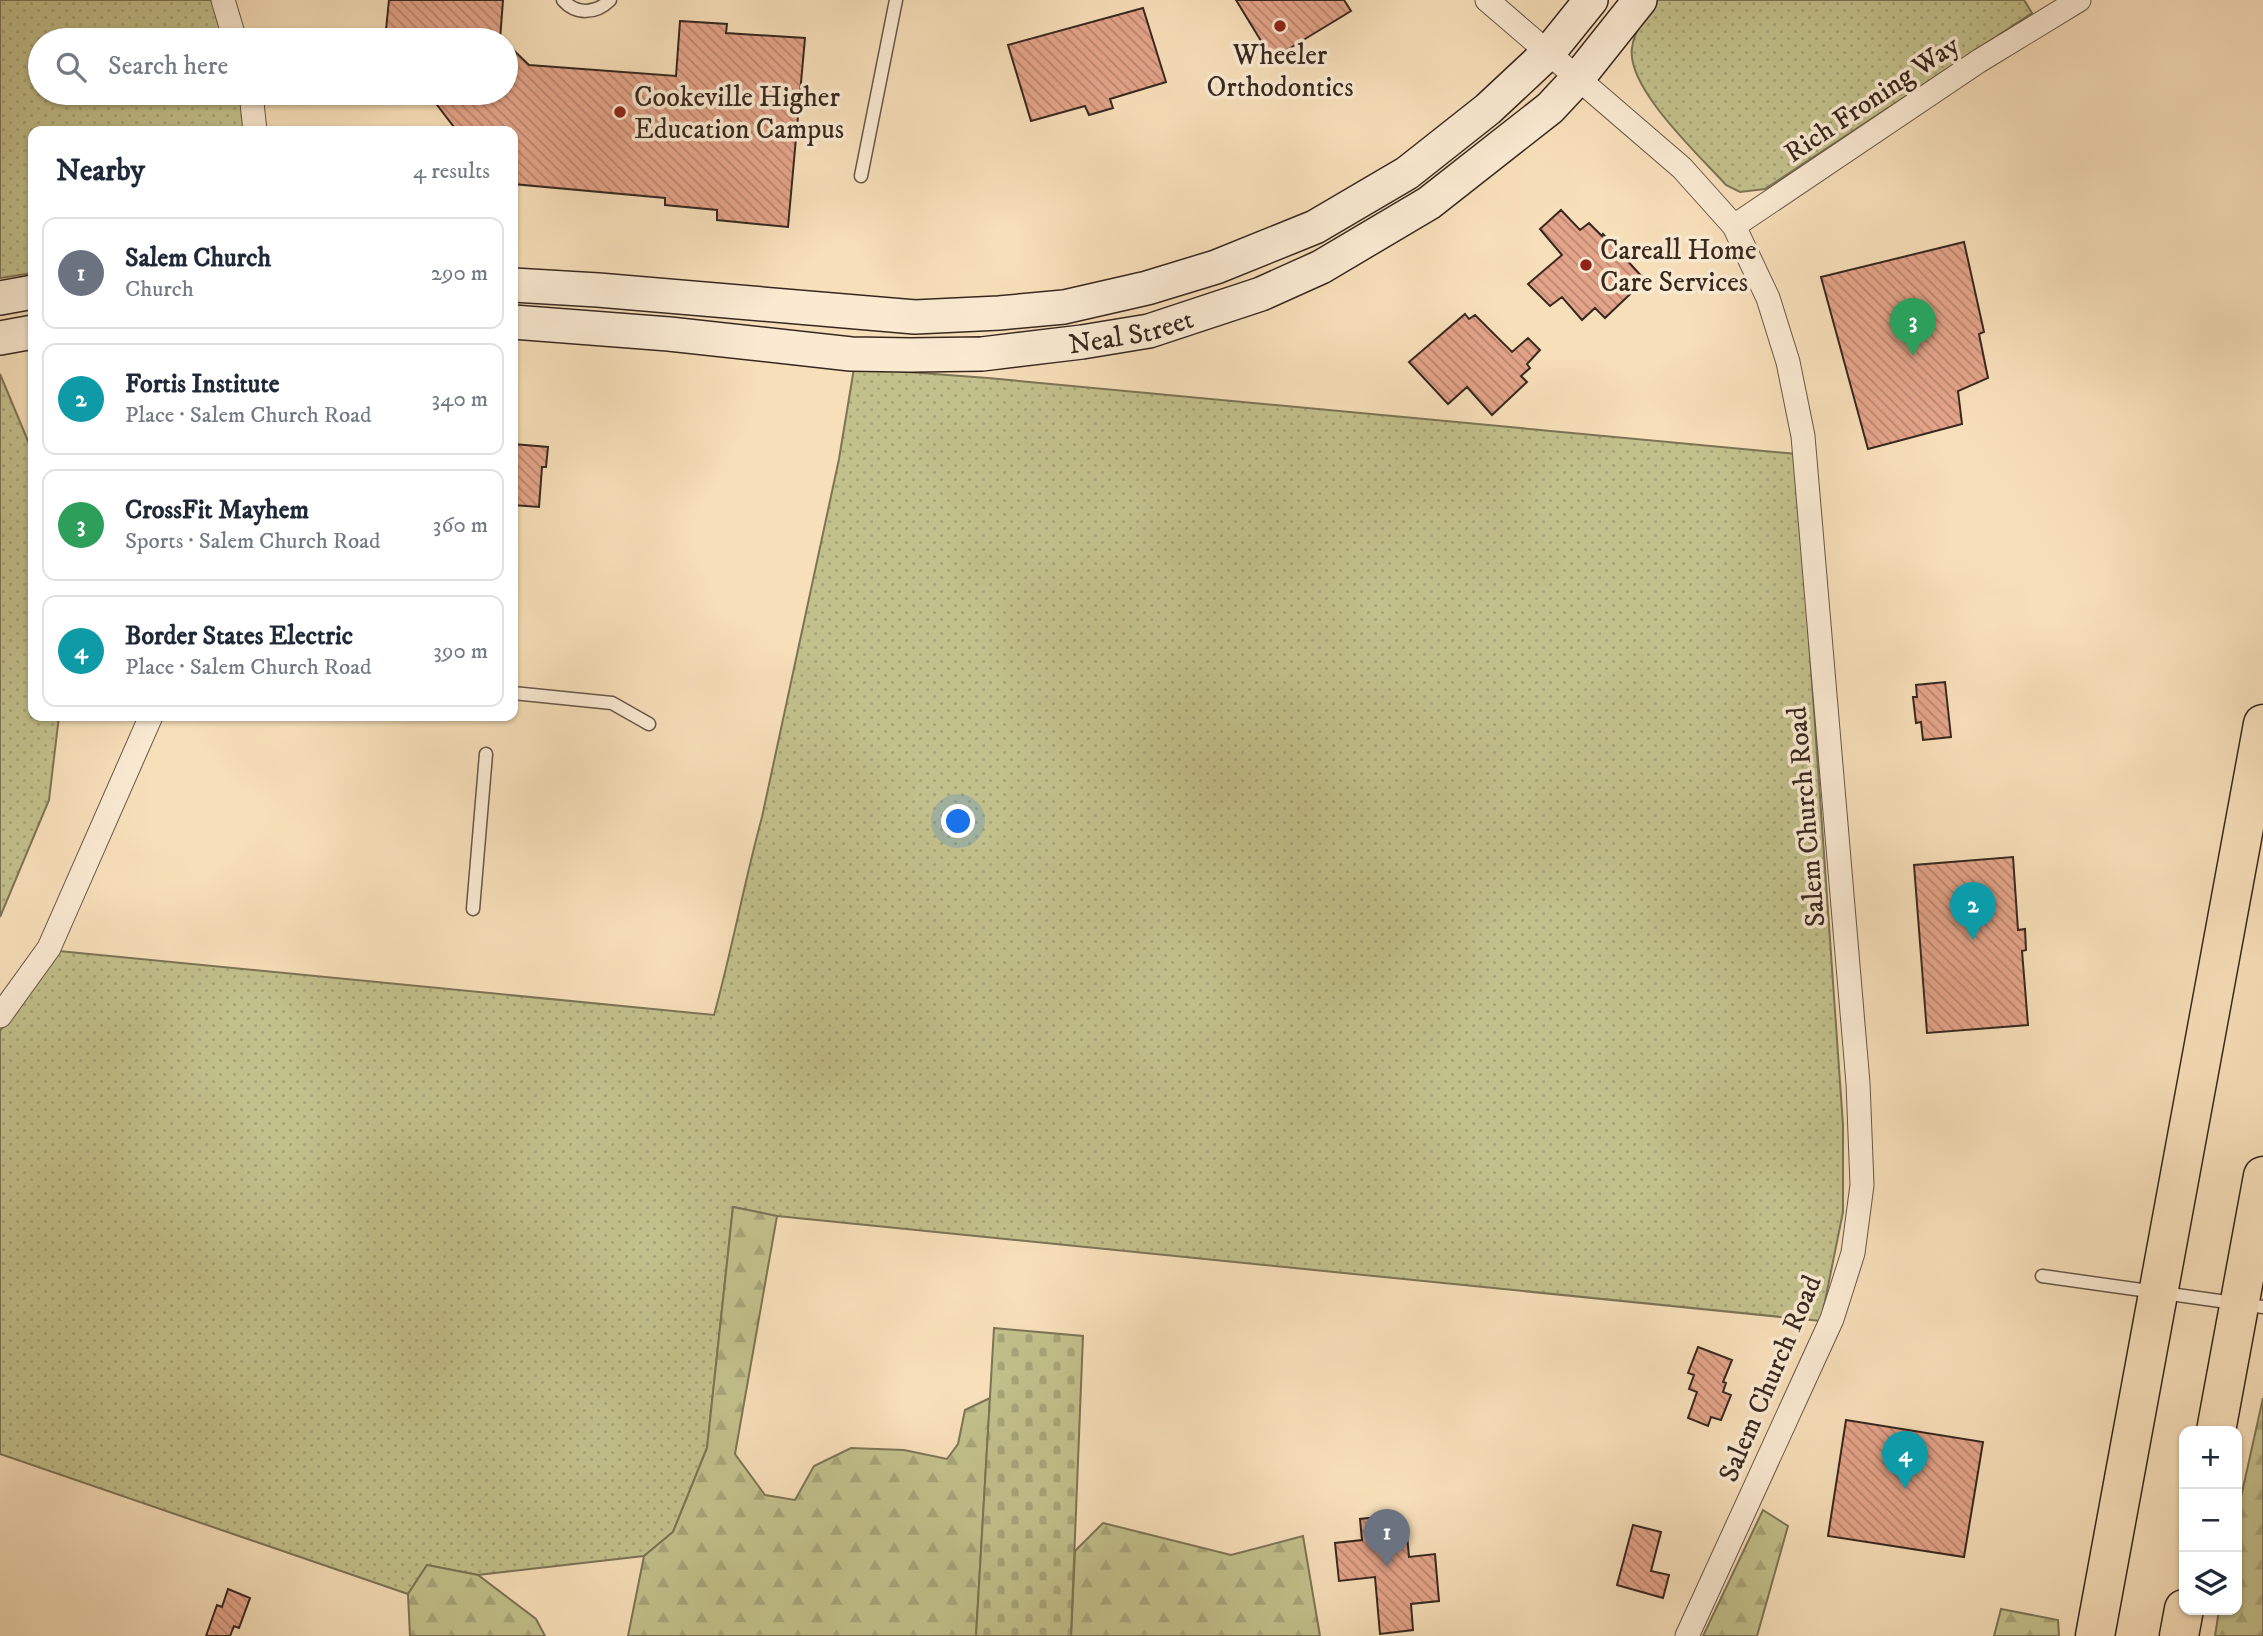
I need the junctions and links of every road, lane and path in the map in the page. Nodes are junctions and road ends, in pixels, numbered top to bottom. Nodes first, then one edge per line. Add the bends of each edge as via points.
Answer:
1 (223, 0) edge
2 (563, 0) edge
3 (610, 0) edge
4 (896, 0) edge
5 (1487, 0) edge
6 (1591, 0) edge
7 (1640, 0) edge
8 (2079, 0) edge
9 (231, 28) edge
10 (1549, 52) junction
11 (1578, 78) junction
12 (252, 105) edge
13 (254, 126) edge
14 (860, 176) dead end
15 (1734, 226) junction
16 (1216, 267) junction
17 (518, 285) edge
18 (28, 293) edge
19 (0, 298) edge
20 (1227, 306) junction
21 (518, 322) edge
22 (28, 333) edge
23 (0, 338) edge
24 (518, 694) edge
25 (149, 721) edge
26 (649, 724) dead end
27 (2263, 724) edge
28 (486, 754) dead end
29 (473, 909) dead end
30 (0, 1016) edge
31 (2263, 1176) edge
32 (2042, 1276) dead end
33 (2159, 1293) junction
34 (2251, 1306) edge
35 (2217, 1426) edge
36 (2183, 1615) edge
37 (1687, 1636) edge
38 (2095, 1636) edge
39 (2179, 1636) edge

1 - 9 street
2 - 3 lane via 586,12
4 - 14 lane
5 - 10 street, Salem Church Road
6 - 10 main road, Neal Street
7 - 11 main road, Neal Street
8 - 15 street, Rich Froning Way via 1979,61
10 - 11 street, Salem Church Road
10 - 16 main road, Neal Street via 1407,173 1315,228
11 - 15 street, Salem Church Road via 1682,168
11 - 20 main road, Neal Street via 1550,108 1429,203 1321,267
12 - 13 street
15 - 37 street, Salem Church Road via 1768,298 1788,362 1803,436 1858,1083 1862,1185 1853,1253 1832,1320
16 - 17 main road, Neal Street via 1064,307 915,317
16 - 20 main road
18 - 19 main road
20 - 21 main road, Neal Street via 1149,331 982,354 851,354
22 - 23 main road
24 - 26 lane via 612,703
25 - 30 street via 49,948
27 - 33 highway
28 - 29 lane
31 - 34 highway
32 - 33 lane
33 - 34 lane
33 - 38 highway
34 - 35 highway
36 - 39 highway

